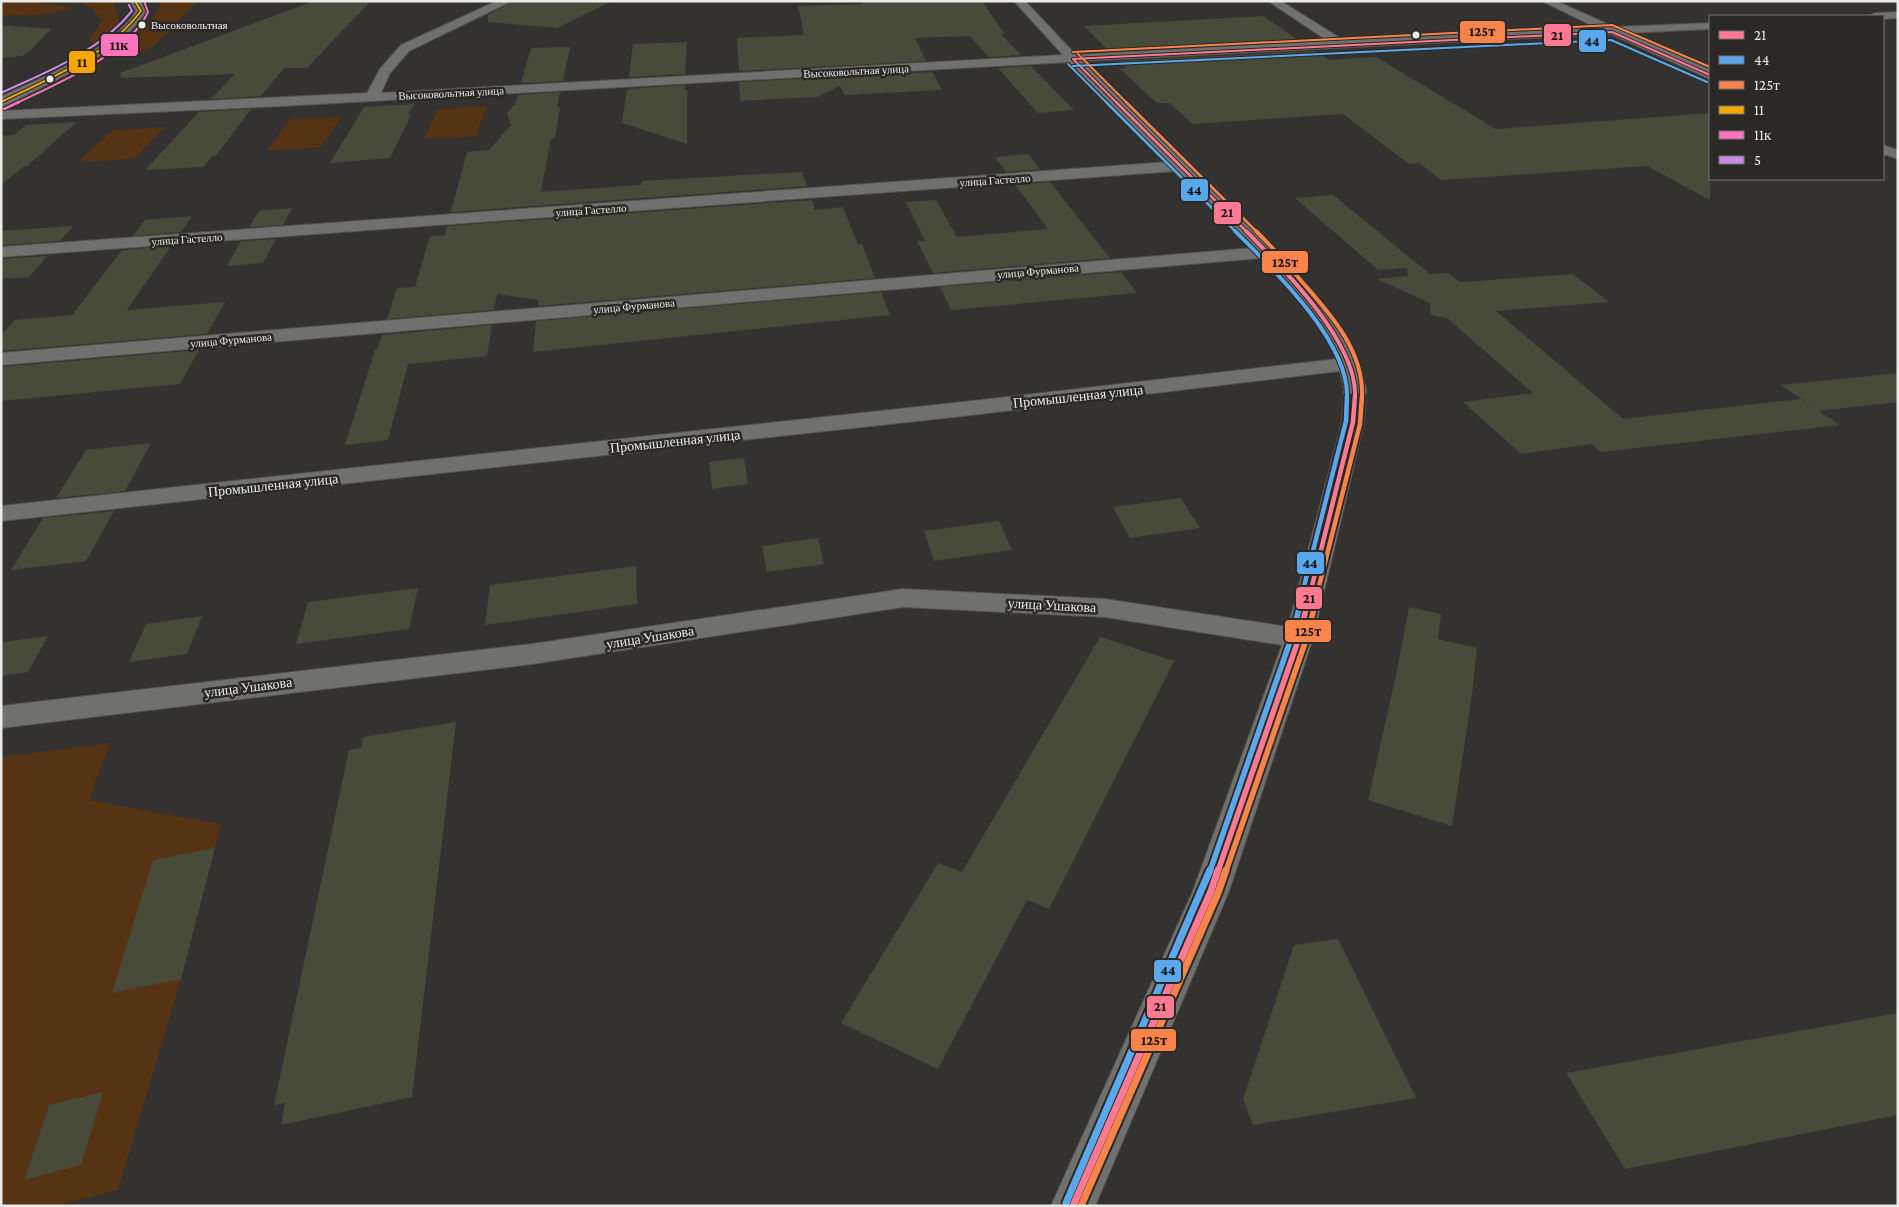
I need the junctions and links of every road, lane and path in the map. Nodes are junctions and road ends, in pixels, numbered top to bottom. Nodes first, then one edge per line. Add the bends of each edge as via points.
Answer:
1 (135, 1) edge
2 (507, 1) edge
3 (1019, 1) edge
4 (1273, 1) edge
5 (1547, 1) edge
6 (1898, 15) edge
7 (1884, 16) edge
8 (1709, 26) edge
9 (1612, 32) junction
10 (1341, 44) junction
11 (1073, 58) junction
12 (1709, 75) edge
13 (372, 97) junction
14 (1, 102) edge
15 (1, 115) edge
16 (1884, 149) edge
17 (1898, 155) edge
18 (1181, 166) junction
19 (1, 252) edge
20 (1267, 252) junction
21 (1, 359) edge
22 (1349, 364) junction
23 (1, 514) edge
24 (1299, 638) junction
25 (1, 716) edge
26 (1074, 1206) edge

1 - 14 street via 141,11 116,40
2 - 13 street via 406,48 384,72
3 - 11 street
4 - 10 street
5 - 9 street
6 - 7 street
8 - 9 street, Высоковольтная улица
9 - 10 street, Высоковольтная улица
9 - 12 street
10 - 11 street, Высоковольтная улица
11 - 13 street, Высоковольтная улица
11 - 18 street
13 - 15 street, Высоковольтная улица
16 - 17 street
18 - 19 street, улица Гастелло
18 - 20 street
20 - 21 street, улица Фурманова
20 - 22 street via 1326,321
22 - 23 street, Промышленная улица
22 - 24 street via 1354,389 1353,422
24 - 25 street, улица Ушакова via 1105,608 903,598 532,654
24 - 26 street via 1211,891

